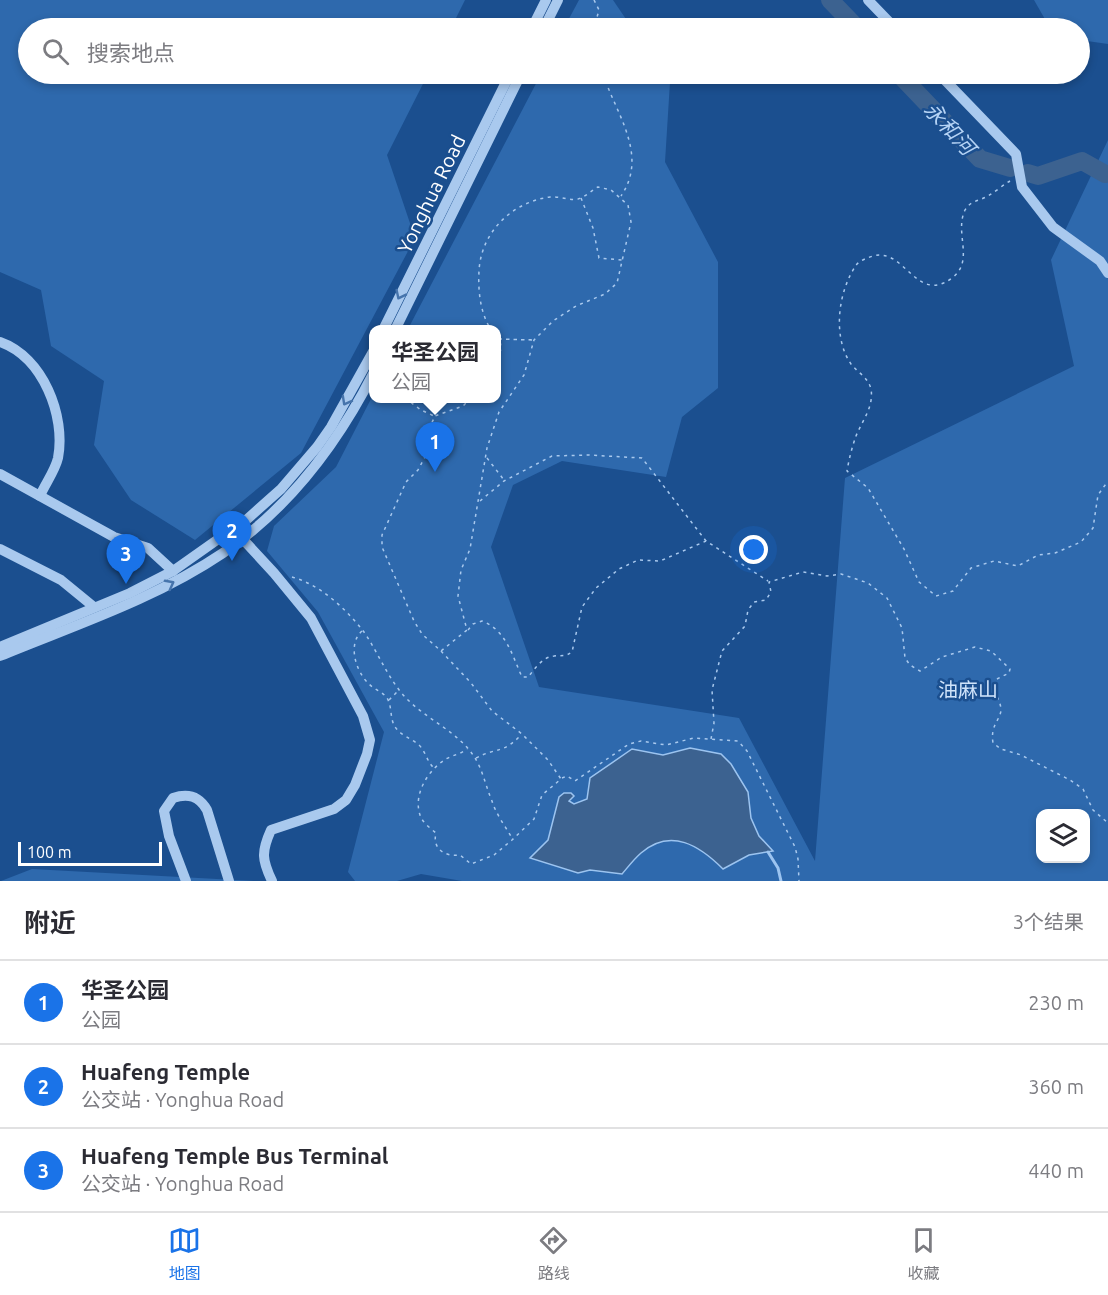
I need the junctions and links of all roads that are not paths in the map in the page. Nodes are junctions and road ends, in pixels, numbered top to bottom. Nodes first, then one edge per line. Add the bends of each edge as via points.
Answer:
1 (546, 0) edge
2 (558, 0) edge
3 (868, 0) edge
4 (537, 18) edge
5 (549, 18) edge
6 (885, 18) edge
7 (505, 84) edge
8 (516, 84) edge
9 (949, 84) edge
10 (1108, 273) edge
11 (385, 325) edge
12 (397, 325) edge
13 (0, 342) edge
14 (369, 359) edge
15 (369, 381) edge
16 (0, 474) edge
17 (40, 496) junction
18 (238, 534) junction
19 (0, 549) edge
20 (173, 571) junction
21 (94, 607) junction
22 (0, 647) edge
23 (0, 656) edge
24 (186, 881) edge
25 (229, 881) edge
26 (272, 881) edge

1 - 4 street
2 - 5 street
3 - 6 street
7 -> 11 street, Yonghua Road
8 - 12 street, Yonghua Road
9 - 10 street via 1016,154 1022,187 1053,227 1100,261
13 - 17 street via 10,345 31,364 48,389 57,414 57,462
14 -> 18 street via 317,447
15 - 18 street via 316,465 283,501
16 - 17 street
17 - 20 street via 114,537 148,548
18 - 20 street via 192,556
23 -> 18 street via 159,590 224,553
18 - 26 street via 311,618 363,716 370,740 346,800 334,809 271,830 263,861
19 - 21 street via 61,580
20 - 21 street
21 - 22 street
24 - 25 street via 164,811 172,798 180,795 195,797 207,810

